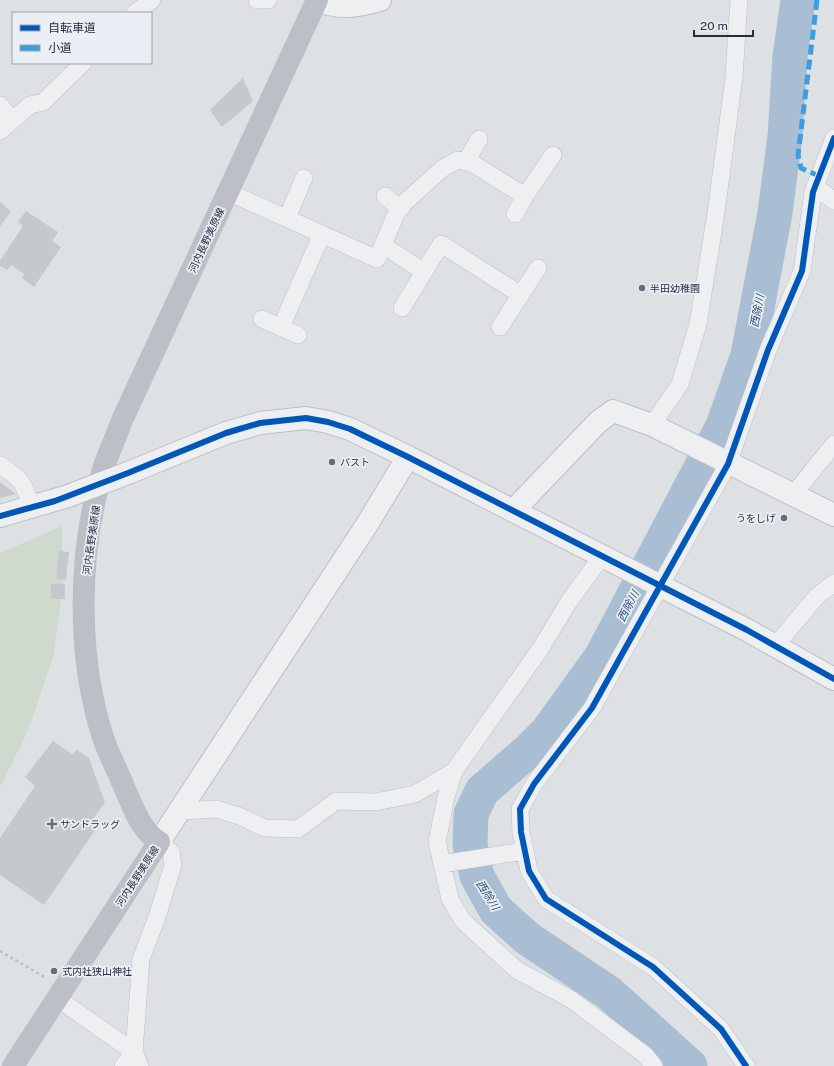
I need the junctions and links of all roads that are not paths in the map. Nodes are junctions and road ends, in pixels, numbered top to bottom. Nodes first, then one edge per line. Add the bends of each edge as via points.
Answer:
1 (257, 0) edge
2 (268, 0) edge
3 (318, 0) edge
4 (380, 0) edge
5 (739, 0) edge
6 (82, 64) edge
7 (0, 105) edge
8 (6, 125) edge
9 (834, 138) edge
10 (479, 139) dead end
11 (553, 155) dead end
12 (466, 162) junction
13 (304, 178) dead end
14 (815, 186) junction
15 (228, 192) junction
16 (385, 196) dead end
17 (525, 196) junction
18 (834, 201) edge
19 (400, 209) junction
20 (515, 214) dead end
21 (287, 218) junction
22 (322, 234) junction
23 (383, 246) junction
24 (538, 268) dead end
25 (424, 272) junction
26 (521, 295) junction
27 (402, 308) dead end
28 (262, 319) dead end
29 (280, 327) junction
30 (500, 327) dead end
31 (298, 335) dead end
32 (658, 428) junction
33 (834, 444) edge
34 (408, 457) junction
35 (721, 460) junction
36 (0, 466) edge
37 (793, 494) junction
38 (31, 508) junction
39 (513, 511) junction
40 (834, 515) edge
41 (0, 516) edge
42 (602, 556) junction
43 (834, 583) edge
44 (658, 585) junction
45 (775, 646) junction
46 (834, 679) edge
47 (454, 771) junction
48 (180, 810) junction
49 (160, 842) junction
50 (521, 852) junction
51 (445, 864) junction
52 (57, 998) junction
53 (137, 1059) edge
54 (13, 1066) edge
55 (123, 1066) edge
56 (654, 1066) edge
57 (746, 1066) edge

1 - 2 street
3 - 4 street via 347,7
3 - 15 main road, 河内長野美原線
5 - 32 street via 734,77 698,324 680,384
6 - 8 street via 43,102 30,105
7 - 8 street
9 - 14 street
10 - 12 street
11 - 17 street
12 - 17 street via 472,163
12 - 19 street via 458,160 443,168
13 - 21 street
14 - 18 street
14 - 35 street via 802,271
15 - 21 street
15 - 49 main road, 河内長野美原線 via 115,438 98,490 88,544 84,606 88,660 96,707 106,746 133,806 147,832
16 - 19 street
17 - 20 street
19 - 23 street
21 - 22 street
22 - 23 street via 377,259
22 - 29 street
23 - 25 street
24 - 26 street
25 - 26 street via 441,244
25 - 27 street
26 - 30 street
28 - 29 street
29 - 31 street
32 - 35 street
32 - 39 street via 614,411 598,422
33 - 37 street
34 - 38 street, bridge via 350,429 328,422 306,418 260,423 226,433 128,473
34 - 39 street
34 - 48 street
35 - 37 street
35 - 44 street
36 - 38 street via 15,474 26,488
37 - 40 street
38 - 41 street
39 - 42 street
42 - 44 street
42 - 47 street
43 - 45 street via 816,596
44 - 45 street
44 - 50 street via 592,708 534,784 520,809
45 - 46 street
47 - 48 street via 415,794 376,802 336,801 298,829 265,828 217,809
47 - 51 street via 437,842
48 - 49 street
49 - 52 main road, 河内長野美原線
49 - 53 street via 171,852 173,865 141,959
50 - 51 street
50 - 57 street via 528,871 546,899 653,967 721,1029
51 - 56 street via 450,899 463,921 517,970 572,1000 645,1055
52 - 53 street
52 - 54 main road, 河内長野美原線
53 - 55 street

